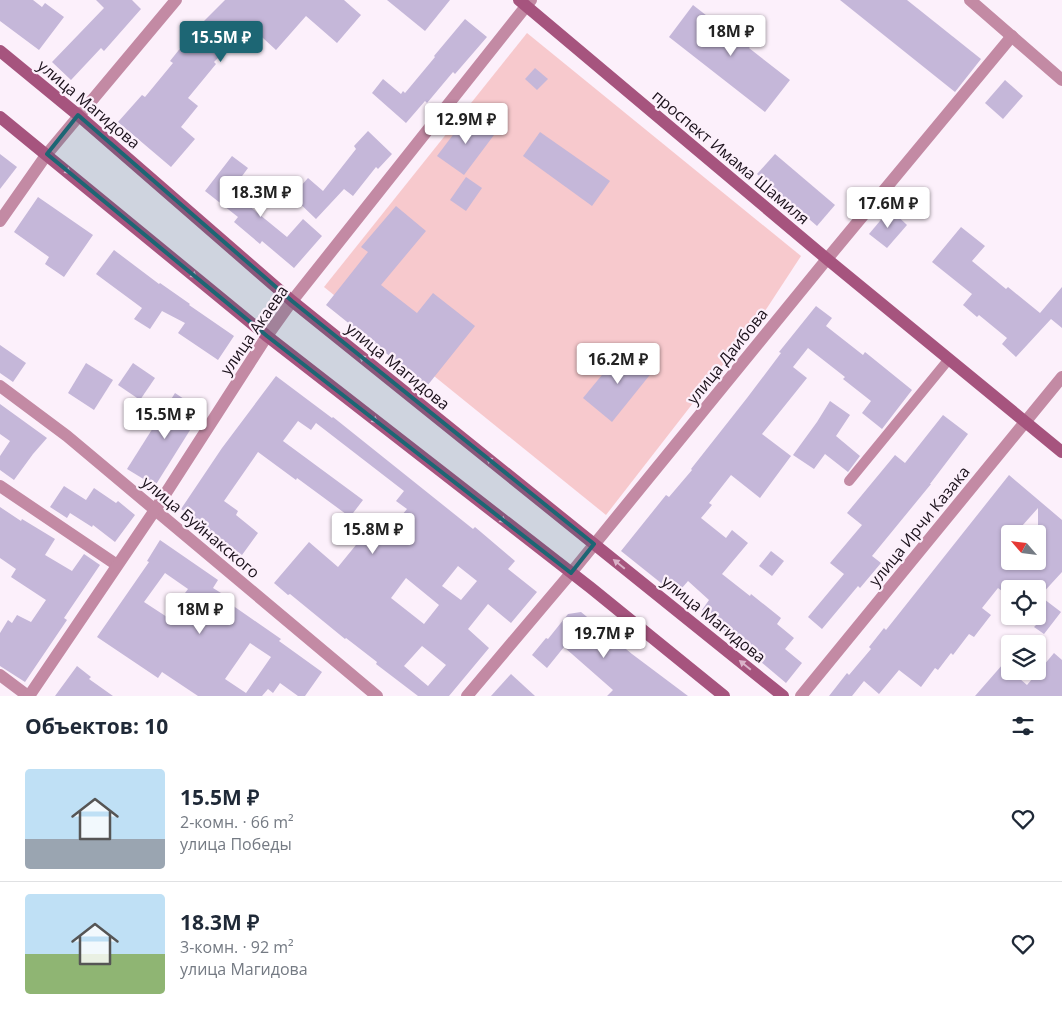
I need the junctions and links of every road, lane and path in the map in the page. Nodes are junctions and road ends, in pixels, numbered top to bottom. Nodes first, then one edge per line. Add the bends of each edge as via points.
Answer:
1 (176, 0) edge
2 (970, 0) edge
3 (525, 2) edge
4 (1012, 36) junction
5 (0, 51) edge
6 (1062, 80) edge
7 (78, 115) junction
8 (0, 116) edge
9 (47, 154) junction
10 (0, 221) edge
11 (827, 259) junction
12 (292, 302) junction
13 (267, 336) junction
14 (949, 359) junction
15 (1062, 377) edge
16 (0, 386) edge
17 (1026, 421) junction
18 (1062, 452) edge
19 (849, 481) dead end
20 (0, 486) edge
21 (155, 510) junction
22 (594, 544) junction
23 (117, 565) junction
24 (571, 573) junction
25 (0, 676) edge
26 (29, 696) edge
27 (377, 696) edge
28 (467, 696) edge
29 (724, 696) edge
30 (783, 696) edge
31 (801, 696) edge

1 - 7 street
2 - 4 street
3 - 11 main road, проспект Имама Шамиля
3 - 12 street, улица Акаева
4 - 6 street
4 - 11 street, улица Даибова
5 - 7 main road, улица Магидова
7 - 9 street
7 - 12 main road, улица Магидова
8 - 9 main road
9 - 10 street
9 -> 13 main road
11 - 14 main road, проспект Имама Шамиля
11 - 22 street, улица Даибова
12 - 13 street, улица Акаева
22 -> 12 main road, улица Магидова
13 - 21 street, улица Акаева
13 -> 24 main road
14 - 17 main road, проспект Имама Шамиля
14 - 19 lane
15 - 17 street, улица Ирчи Казака
16 - 21 street, улица Буйнакского via 67,436
17 - 18 main road, проспект Имама Шамиля
17 - 31 street, улица Ирчи Казака
20 - 23 street
21 - 23 street, улица Акаева
21 - 27 street, улица Буйнакского
22 - 24 street, улица Даибова
30 -> 22 main road, улица Магидова
23 - 26 street, улица Акаева
24 - 28 street, улица Даибова
24 - 29 main road
25 - 26 street

